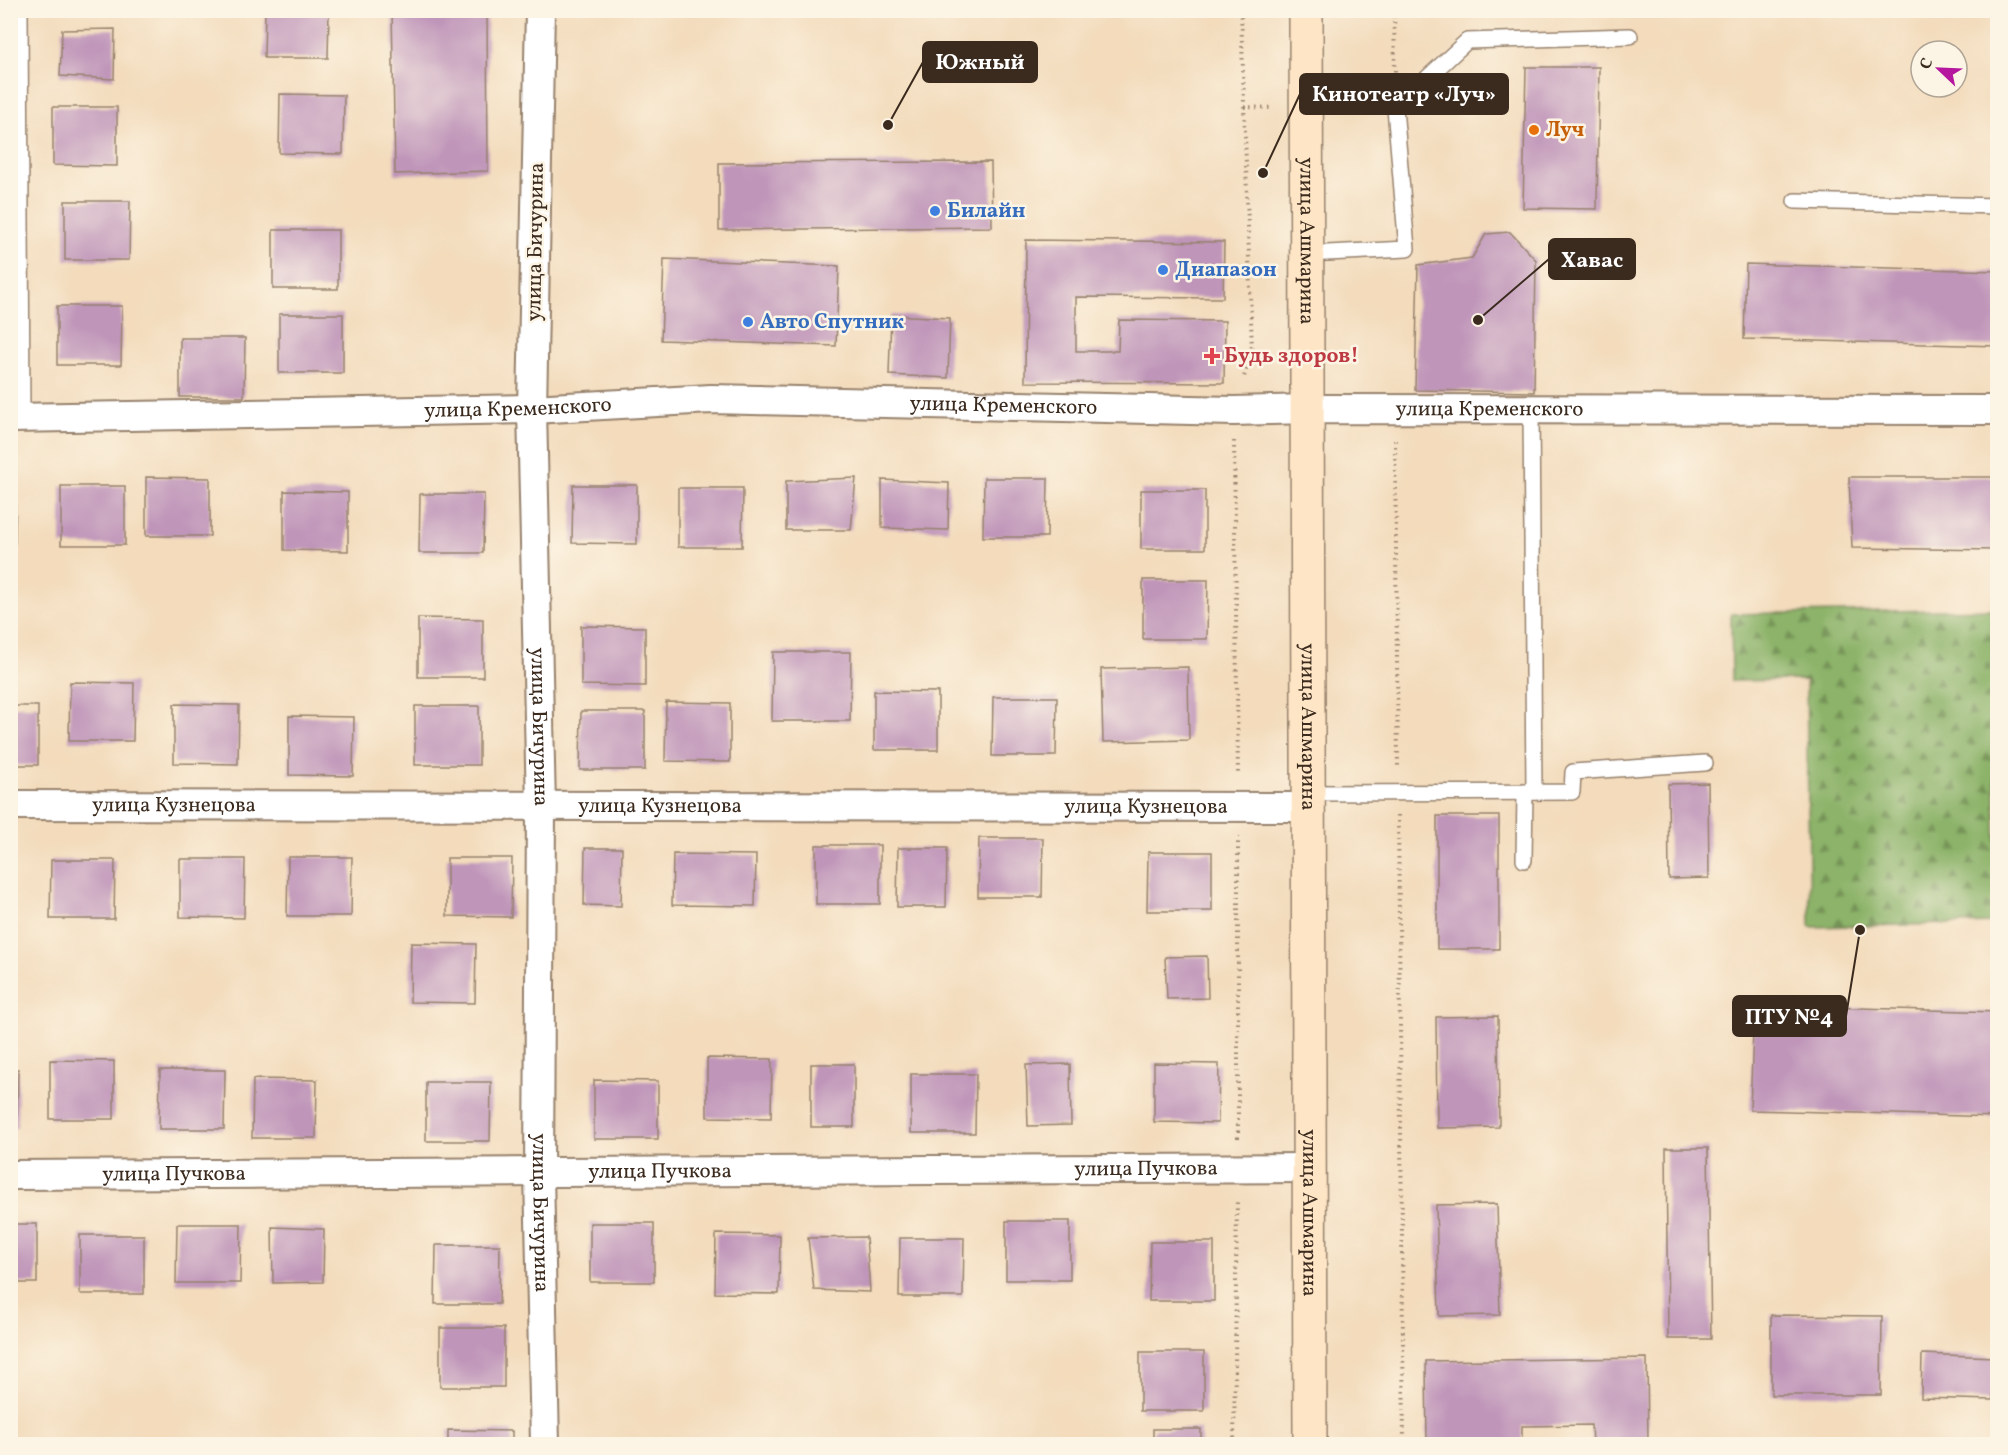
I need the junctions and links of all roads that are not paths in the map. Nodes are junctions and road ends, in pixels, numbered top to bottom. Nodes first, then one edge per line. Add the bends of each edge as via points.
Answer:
1 (20, 10) edge
2 (540, 10) edge
3 (1306, 10) edge
4 (1630, 36) dead end
5 (1795, 201) dead end
6 (1998, 206) edge
7 (1307, 254) junction
8 (532, 409) junction
9 (1307, 409) junction
10 (1531, 409) junction
11 (1998, 410) edge
12 (16, 418) edge
13 (1705, 763) dead end
14 (1529, 792) junction
15 (1309, 800) junction
16 (10, 805) edge
17 (541, 807) junction
18 (1524, 860) dead end
19 (1309, 1168) junction
20 (539, 1174) junction
21 (10, 1175) edge
22 (545, 1444) edge
23 (1310, 1444) edge

1 - 12 lane
2 - 8 street, улица Бичурина
3 - 7 main road, улица Ашмарина
4 - 7 lane via 1467,41 1395,108 1407,249
5 - 6 lane
7 - 9 main road, улица Ашмарина
8 - 9 street, улица Кременского via 711,399 1234,411
8 - 12 street, улица Кременского
8 - 17 street, улица Бичурина
9 - 10 street, улица Кременского
9 - 15 main road, улица Ашмарина
10 - 11 street, улица Кременского
10 - 14 lane
13 - 14 lane via 1573,772 1572,792
14 - 15 lane
14 - 18 lane
15 - 17 street, улица Кузнецова via 1238,807
15 - 19 main road, улица Ашмарина
16 - 17 street, улица Кузнецова
17 - 20 street, улица Бичурина
19 - 20 street, улица Пучкова
19 - 23 main road, улица Ашмарина
20 - 21 street, улица Пучкова
20 - 22 street, улица Бичурина

